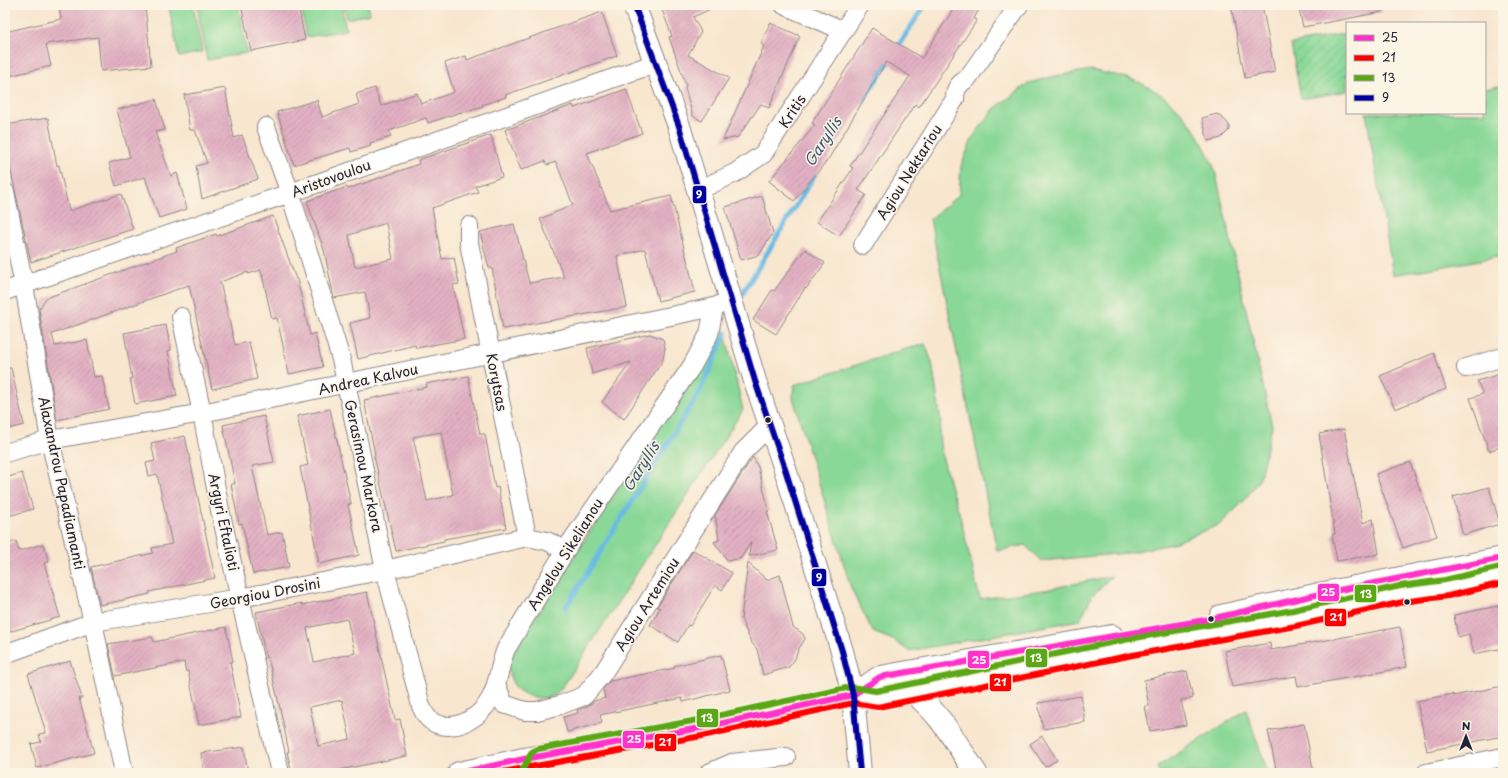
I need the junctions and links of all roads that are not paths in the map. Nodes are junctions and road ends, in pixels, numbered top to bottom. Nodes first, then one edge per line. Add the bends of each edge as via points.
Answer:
1 (634, 5) edge
2 (784, 5) edge
3 (860, 5) edge
4 (1020, 5) edge
5 (844, 31) junction
6 (656, 63) junction
7 (266, 127) dead end
8 (699, 190) junction
9 (5, 192) edge
10 (290, 193) junction
11 (469, 226) dead end
12 (863, 245) dead end
13 (24, 285) junction
14 (5, 291) edge
15 (722, 304) junction
16 (181, 316) dead end
17 (491, 353) junction
18 (1503, 357) edge
19 (1466, 368) dead end
20 (346, 384) junction
21 (202, 413) junction
22 (769, 426) junction
23 (50, 440) junction
24 (5, 453) edge
25 (527, 537) junction
26 (565, 550) junction
27 (1503, 558) edge
28 (385, 570) junction
29 (1503, 575) edge
30 (240, 598) junction
31 (1326, 602) junction
32 (93, 622) junction
33 (5, 654) edge
34 (956, 682) junction
35 (496, 684) junction
36 (912, 692) junction
37 (852, 695) junction
38 (425, 717) joint
39 (941, 721) junction
40 (786, 757) dead end
41 (1503, 757) edge
42 (535, 765) edge
43 (124, 773) edge
44 (280, 773) edge
45 (458, 773) edge
46 (709, 773) edge
47 (860, 773) edge
48 (976, 773) edge
49 (1426, 773) edge

1 - 6 main road
2 - 5 street
3 - 5 street, Kritis
4 - 12 street, Agiou Nektariou via 967,79 955,90 955,99
5 - 8 street, Kritis via 763,154 735,173
6 - 8 main road
6 - 10 street, Aristovoulou
7 - 10 street, Gerasimou Markora
8 - 15 main road
9 - 13 street, Alaxandrou Papadiamanti
10 - 13 street, Aristovoulou
10 - 20 street, Gerasimou Markora via 341,358
11 - 17 street, Korytsas via 469,243
13 - 14 street, Aristovoulou
13 - 23 street, Alaxandrou Papadiamanti
15 - 17 street, Andrea Kalvou
15 - 22 main road
15 - 26 street, Angelou Sikelianou via 692,366
16 - 21 street, Argyri Eftalioti
17 - 20 street, Andrea Kalvou
17 - 25 street, Korytsas
18 - 19 street
20 - 21 street, Andrea Kalvou
20 - 28 street, Gerasimou Markora
21 - 23 street, Andrea Kalvou
21 - 30 street, Argyri Eftalioti
22 - 35 street, Agiou Artemiou via 744,452 603,674 584,696 554,707 525,711 504,704
22 - 37 main road via 826,599
23 - 24 street, Andrea Kalvou
23 - 32 street, Alaxandrou Papadiamanti
25 - 26 street via 547,541
25 - 28 street, Georgiou Drosini
26 - 35 street, Angelou Sikelianou via 506,649
27 - 31 main road
28 - 30 street, Georgiou Drosini
28 - 38 street, Gerasimou Markora
29 - 31 main road via 1446,588
30 - 32 street, Georgiou Drosini
30 - 44 street, Argyri Eftalioti
31 - 34 main road via 1295,618 1125,648
31 - 37 main road via 1210,619 880,677
32 - 33 street, Georgiou Drosini
32 - 43 street, Alaxandrou Papadiamanti
34 - 36 main road
34 - 39 main road via 947,696
35 - 38 street, Angelou Sikelianou via 494,693 485,707 472,719 456,726 443,726 432,723
36 - 37 main road via 876,699
36 - 39 main road via 925,702
37 - 42 main road
37 - 47 main road
39 - 48 main road
40 - 46 street via 732,763
41 - 49 street
42 - 45 main road

